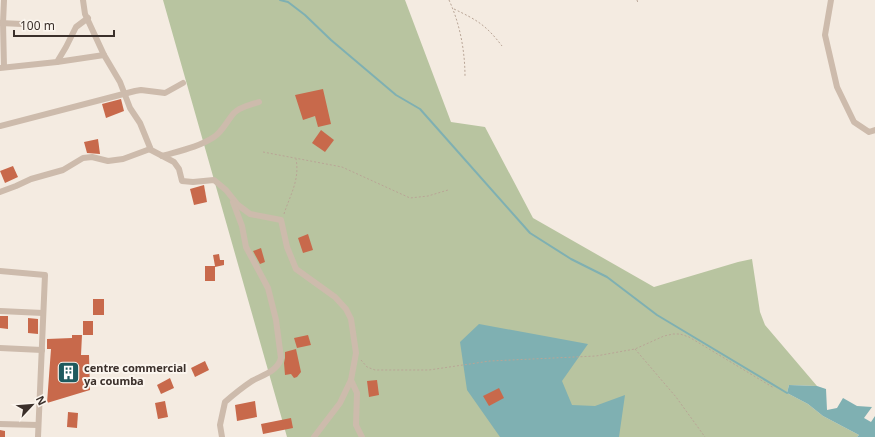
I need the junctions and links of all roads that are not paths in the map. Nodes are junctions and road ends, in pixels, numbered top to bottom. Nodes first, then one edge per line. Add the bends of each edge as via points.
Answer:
1 (4, 0) edge
2 (83, 0) edge
3 (831, 0) edge
4 (88, 18) junction
5 (1, 23) edge
6 (22, 24) dead end
7 (104, 55) junction
8 (57, 62) junction
9 (2, 67) edge
10 (183, 83) dead end
11 (124, 94) junction
12 (259, 102) dead end
13 (0, 126) edge
14 (875, 130) edge
15 (150, 149) junction
16 (162, 156) junction
17 (0, 192) edge
18 (232, 199) junction
19 (0, 272) edge
20 (0, 311) edge
21 (43, 313) junction
22 (0, 348) edge
23 (42, 350) junction
24 (351, 380) junction
25 (0, 424) edge
26 (38, 425) junction
27 (38, 437) edge
28 (222, 437) edge
29 (314, 437) edge
30 (362, 437) edge

1 - 5 street
2 - 4 street
3 - 14 street via 825,36 837,87 854,122 869,132
4 - 7 street
4 - 8 street via 76,27
5 - 6 street
5 - 9 street
7 - 8 street
7 - 11 street via 115,72
8 - 9 street
10 - 11 street via 165,93 141,90
11 - 13 street
11 - 15 street via 140,123
12 - 16 street via 234,113 213,138
15 - 16 street
15 - 17 street via 123,159 108,161 92,157 83,158 63,170 31,179
16 - 18 street via 178,167 182,180 214,180
18 - 24 street via 252,214 281,220 287,247 296,269 335,297 346,309 350,317 356,353
18 - 28 street via 242,226 246,247 268,288 276,320 280,363 224,402 220,425
19 - 21 street via 45,274
20 - 21 street
21 - 23 street
22 - 23 street
23 - 26 street
24 - 29 street via 340,403
24 - 30 street via 357,392 356,425
25 - 26 street
26 - 27 street

